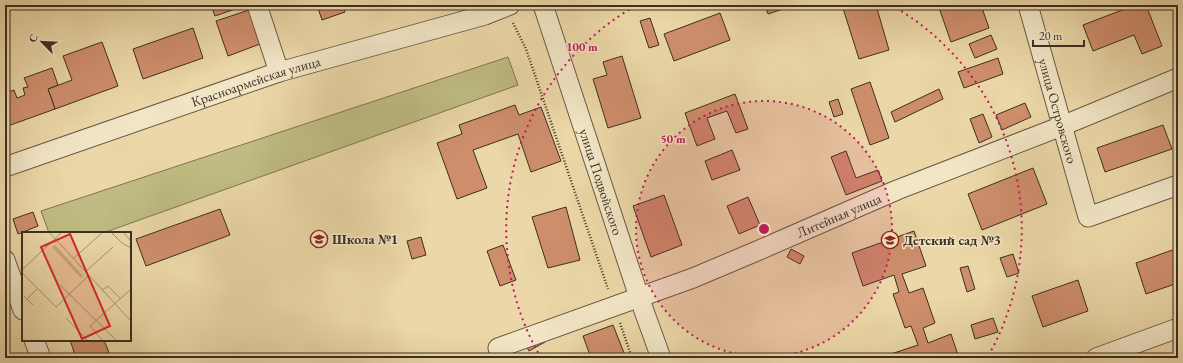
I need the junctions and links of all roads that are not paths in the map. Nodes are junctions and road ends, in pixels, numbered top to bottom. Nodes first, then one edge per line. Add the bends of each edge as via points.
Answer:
1 (257, 5) edge
2 (543, 5) edge
3 (1028, 5) edge
4 (507, 6) edge
5 (483, 10) edge
6 (279, 72) junction
7 (1178, 78) edge
8 (1062, 126) junction
9 (5, 167) edge
10 (1178, 185) edge
11 (5, 260) edge
12 (639, 297) junction
13 (22, 307) edge
14 (1178, 328) edge
15 (34, 341) edge
16 (498, 348) dead end
17 (40, 358) edge
18 (661, 358) edge
19 (1096, 358) edge

1 - 6 street
2 - 12 street, улица Подвойского
3 - 8 street, улица Островского
4 - 5 street, Красноармейская улица
5 - 6 street, Красноармейская улица
6 - 9 street, Красноармейская улица
7 - 8 street, Литейная улица
8 - 10 street, улица Островского via 1088,217
8 - 12 street, Литейная улица via 898,190 693,278
11 - 13 street
12 - 16 street, Литейная улица
12 - 18 street, улица Подвойского
14 - 19 street
15 - 17 street

